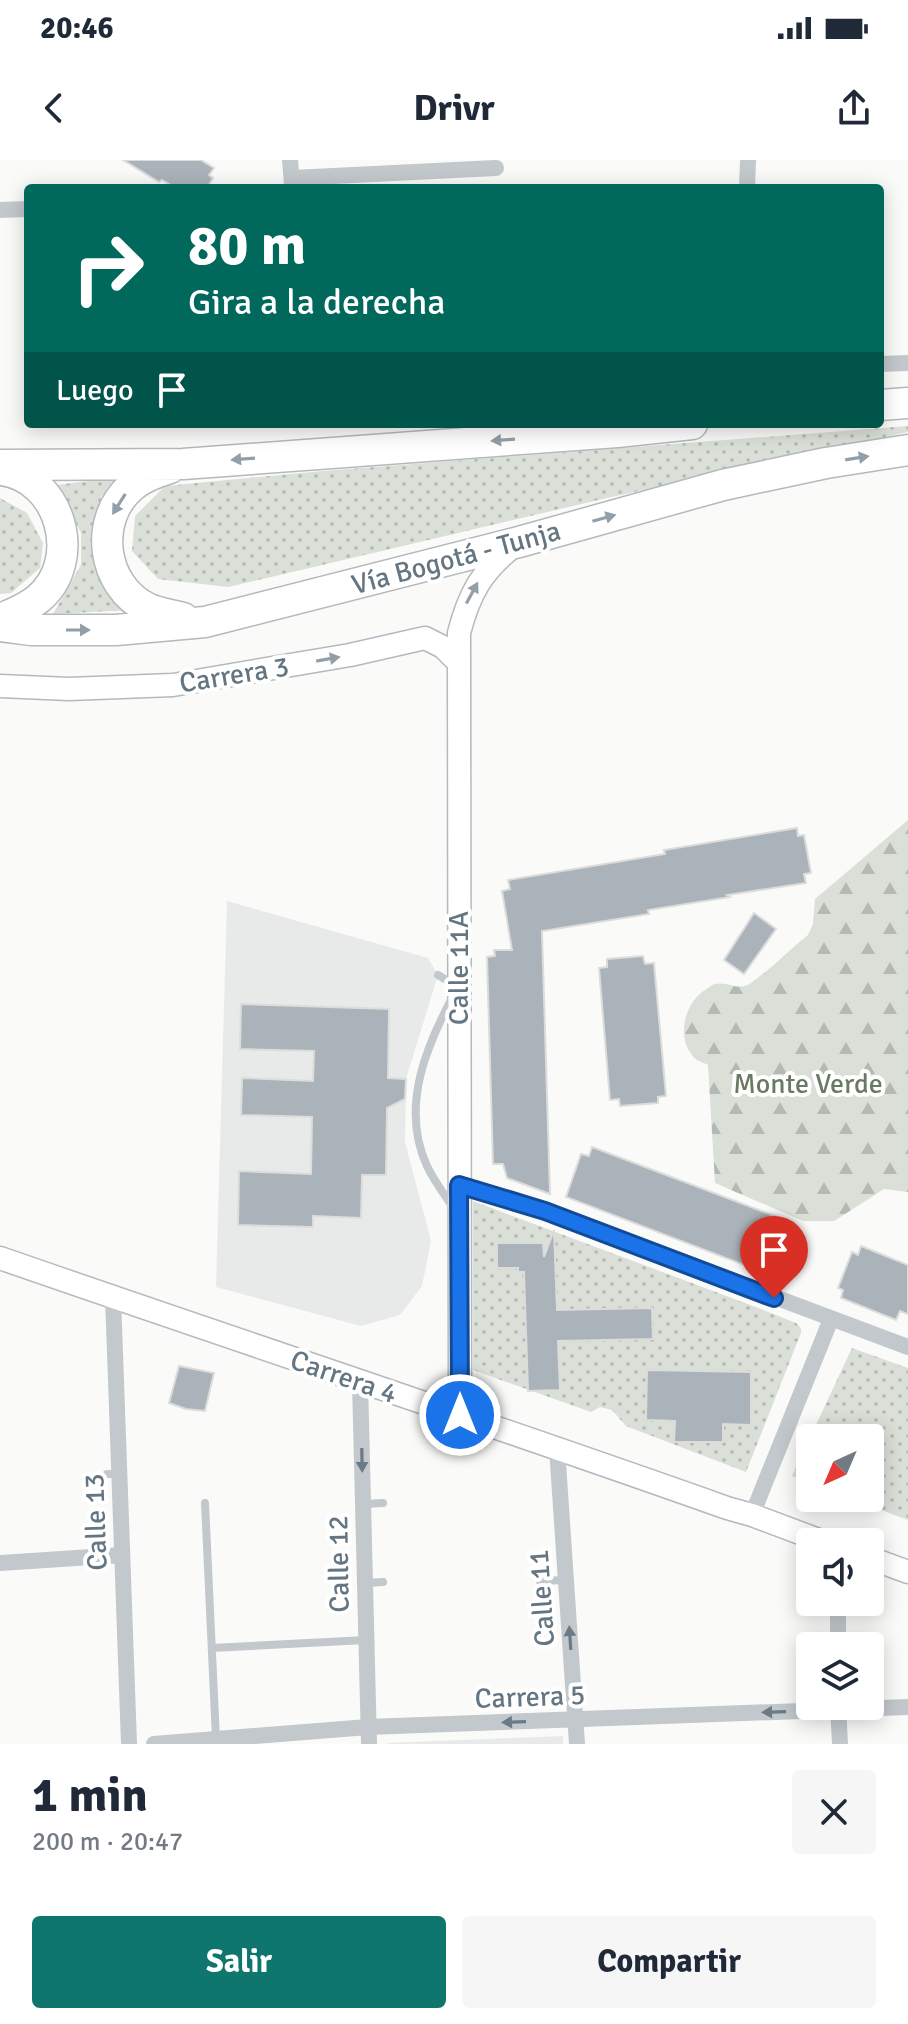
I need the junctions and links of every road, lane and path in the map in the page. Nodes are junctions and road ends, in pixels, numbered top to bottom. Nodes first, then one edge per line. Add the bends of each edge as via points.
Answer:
1 (290, 160) edge
2 (748, 160) edge
3 (496, 168) dead end
4 (292, 183) edge
5 (747, 184) edge
6 (24, 209) edge
7 (0, 210) edge
8 (908, 363) edge
9 (884, 364) edge
10 (908, 403) edge
11 (884, 405) edge
12 (654, 428) edge
13 (908, 450) edge
14 (183, 464) junction
15 (0, 467) edge
16 (519, 542) junction
17 (0, 619) edge
18 (205, 622) junction
19 (0, 626) edge
20 (457, 661) junction
21 (0, 686) edge
22 (438, 975) dead end
23 (458, 987) junction
24 (459, 1185) junction
25 (459, 1215) junction
26 (0, 1258) edge
27 (113, 1297) junction
28 (831, 1319) junction
29 (908, 1347) edge
30 (360, 1382) junction
31 (460, 1415) junction
32 (557, 1448) junction
33 (205, 1503) dead end
34 (383, 1503) dead end
35 (363, 1504) junction
36 (752, 1515) junction
37 (796, 1532) edge
38 (122, 1555) junction
39 (0, 1563) edge
40 (884, 1563) edge
41 (908, 1572) edge
42 (566, 1580) junction
43 (540, 1581) dead end
44 (383, 1582) dead end
45 (365, 1583) junction
46 (366, 1640) junction
47 (212, 1648) junction
48 (884, 1707) edge
49 (908, 1707) edge
50 (796, 1710) edge
51 (575, 1720) junction
52 (839, 1720) edge
53 (369, 1735) edge
54 (216, 1739) junction
55 (129, 1744) edge
56 (154, 1744) edge
57 (577, 1744) edge
58 (840, 1744) edge

1 - 4 street
2 - 5 street
3 - 4 street
6 - 7 street
8 - 9 street
10 - 11 highway
12 -> 14 highway
16 -> 13 highway, Vía Bogotá - Tunja via 723,485
14 - 15 highway
14 -> 18 highway via 131,487 113,510 106,537 110,565 124,590 146,608
15 - 17 highway via 33,483 51,502 62,526 63,552 55,577 40,598
16 - 18 highway, Vía Bogotá - Tunja
20 -> 16 street, Calle 11A via 466,606 479,581
19 -> 18 highway, Vía Bogotá - Tunja via 116,630
21 -> 20 street, Carrera 3 via 173,685 425,638
20 - 23 street, Calle 11A
22 - 23 lane
23 - 24 street, Calle 11A
23 - 25 lane via 436,1026 415,1100 417,1136 427,1165
24 - 25 street, Calle 11A
24 - 28 street via 545,1211
25 - 31 street, Calle 11A
26 - 27 street, Carrera 4
27 - 30 street, Carrera 4
27 - 38 street, Calle 13 via 113,1474
28 - 29 street
28 - 36 street
30 - 31 street, Carrera 4
30 -> 35 street, Calle 12
31 - 32 street, Carrera 4
32 - 36 street, Carrera 4
32 - 42 street, Calle 11
33 - 47 lane
34 - 35 lane
35 - 45 street, Calle 12
36 - 37 street, Carrera 4
38 - 39 street
38 - 55 street, Calle 13
40 - 41 street
42 - 43 lane
51 -> 42 street, Calle 11
44 - 45 lane
45 - 46 street, Calle 12
46 - 47 lane
46 - 53 street, Calle 12
47 - 54 lane
48 - 49 street, Carrera 5
50 -> 51 street, Carrera 5
51 -> 53 street, Carrera 5
51 - 57 street, Calle 11
52 - 58 street
53 - 54 street, Carrera 5
54 - 56 street, Carrera 5

